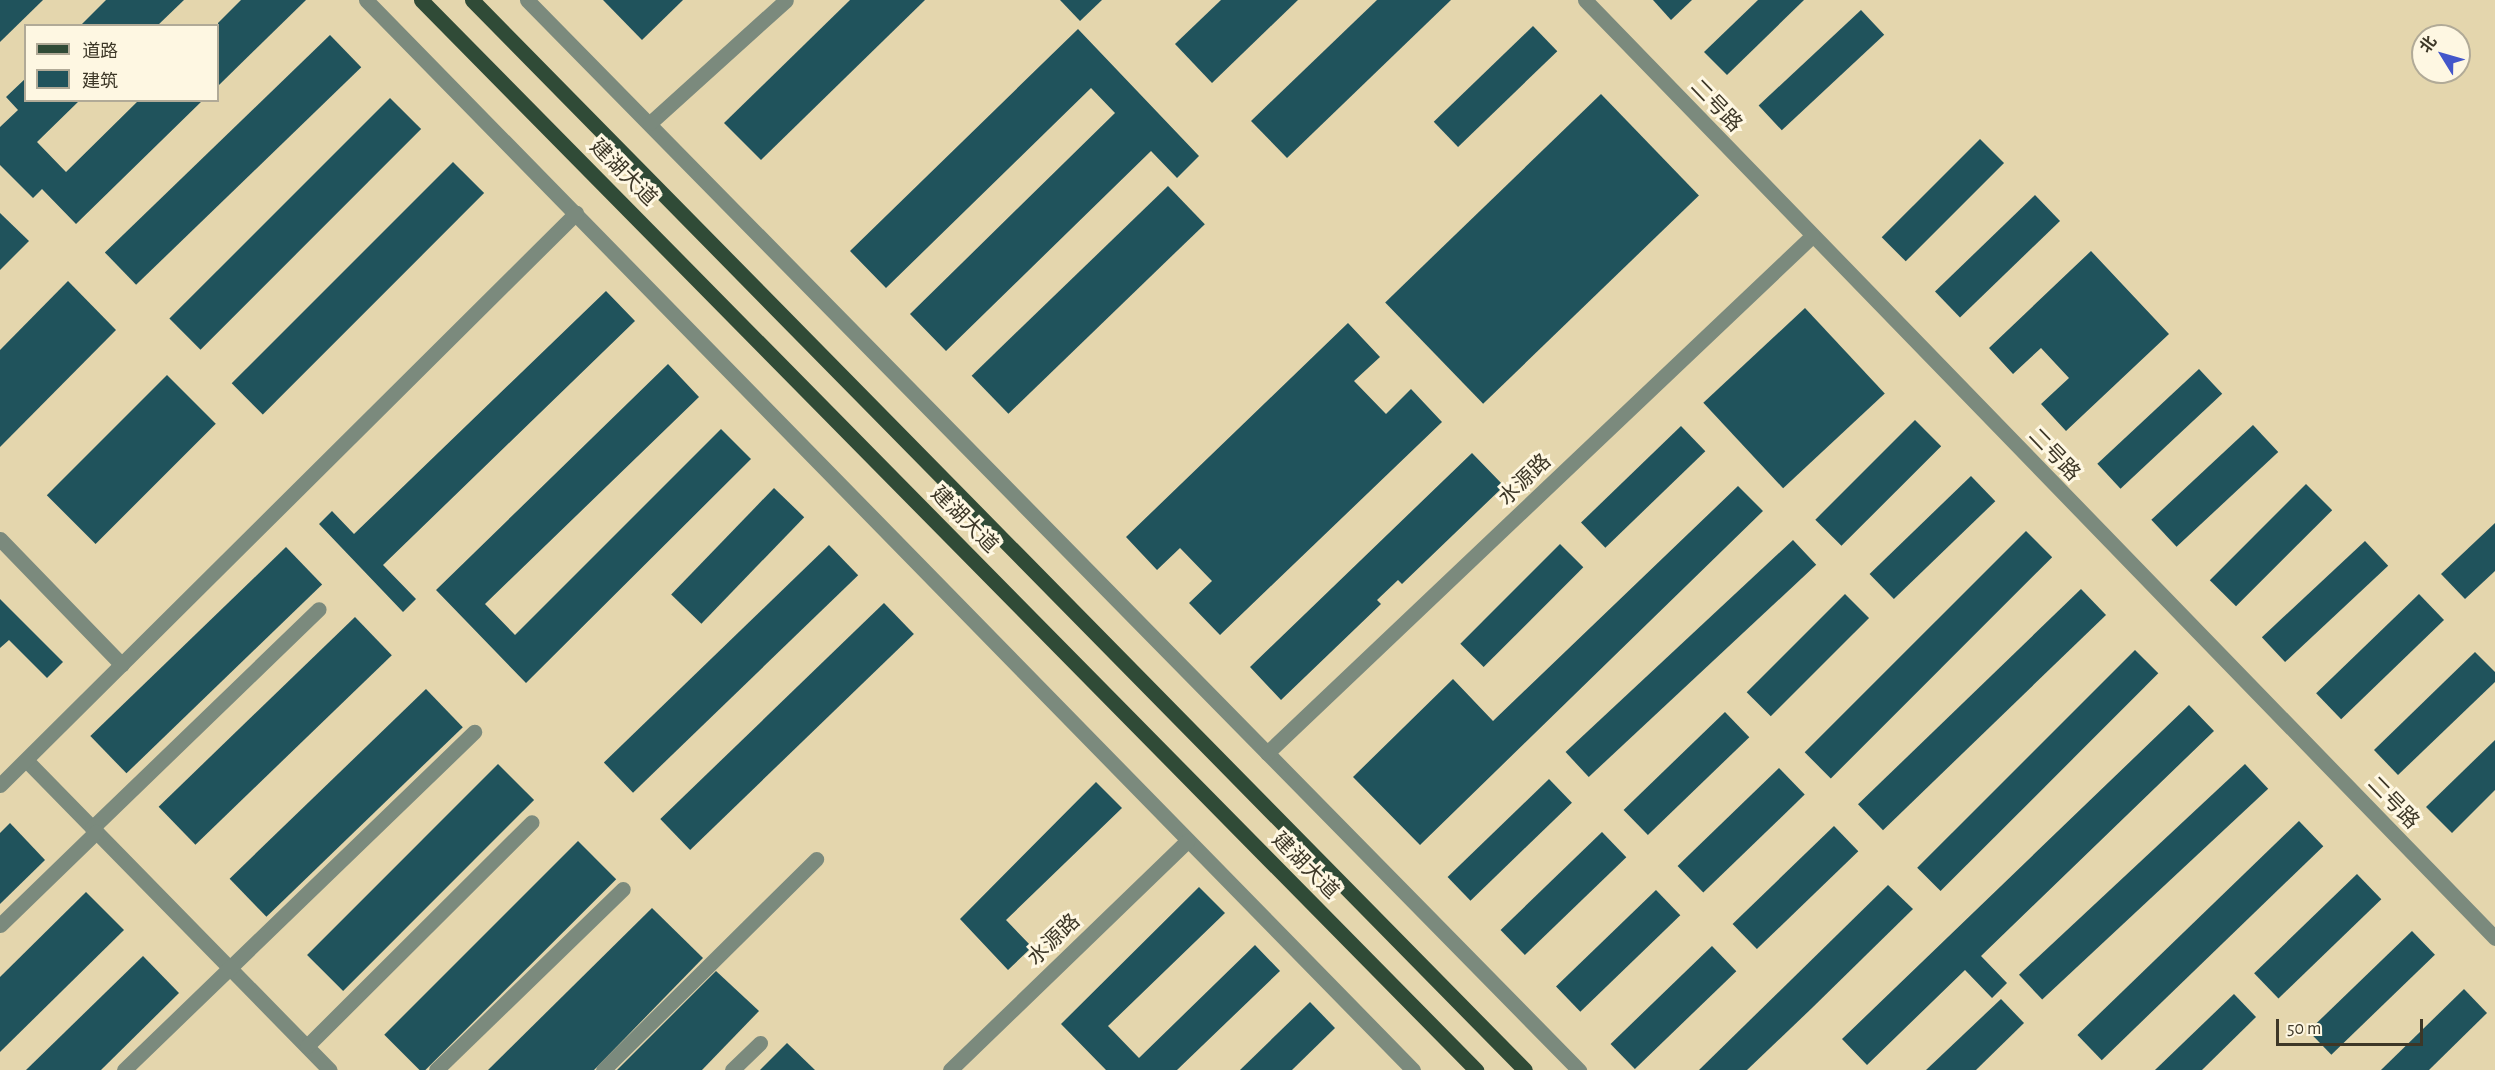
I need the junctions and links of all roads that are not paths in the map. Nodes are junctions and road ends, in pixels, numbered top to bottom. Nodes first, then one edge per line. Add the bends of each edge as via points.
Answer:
1 (366, 0) edge
2 (421, 0) edge
3 (472, 0) edge
4 (527, 0) edge
5 (786, 0) edge
6 (1585, 0) edge
7 (650, 123) junction
8 (576, 213) junction
9 (1812, 236) junction
10 (0, 539) edge
11 (319, 609) dead end
12 (122, 665) junction
13 (474, 732) dead end
14 (1267, 753) junction
15 (26, 760) junction
16 (0, 785) edge
17 (532, 822) dead end
18 (94, 830) junction
19 (1187, 841) junction
20 (816, 859) dead end
21 (623, 889) dead end
22 (0, 925) edge
23 (2495, 938) edge
24 (230, 968) junction
25 (760, 1043) dead end
26 (307, 1046) junction
27 (124, 1070) edge
28 (330, 1070) edge
29 (436, 1070) edge
30 (603, 1070) edge
31 (732, 1070) edge
32 (950, 1070) edge
33 (1413, 1070) edge
34 (1476, 1070) edge
35 (1525, 1070) edge
36 (1579, 1070) edge

1 - 8 street
2 - 34 main road, 建湖大道
3 - 35 main road, 建湖大道
4 - 7 street
5 - 7 street
6 - 9 street, 二号路
7 - 14 street
8 - 12 street
8 - 19 street
9 - 14 street, 水源路
9 - 23 street, 二号路
10 - 12 street
11 - 18 street
12 - 15 street
13 - 24 street
14 - 36 street
15 - 16 street
15 - 18 street
17 - 26 street
18 - 22 street
18 - 24 street
19 - 32 street, 水源路
19 - 33 street
20 - 30 street
21 - 29 street
24 - 26 street
24 - 27 street
25 - 31 street
26 - 28 street

